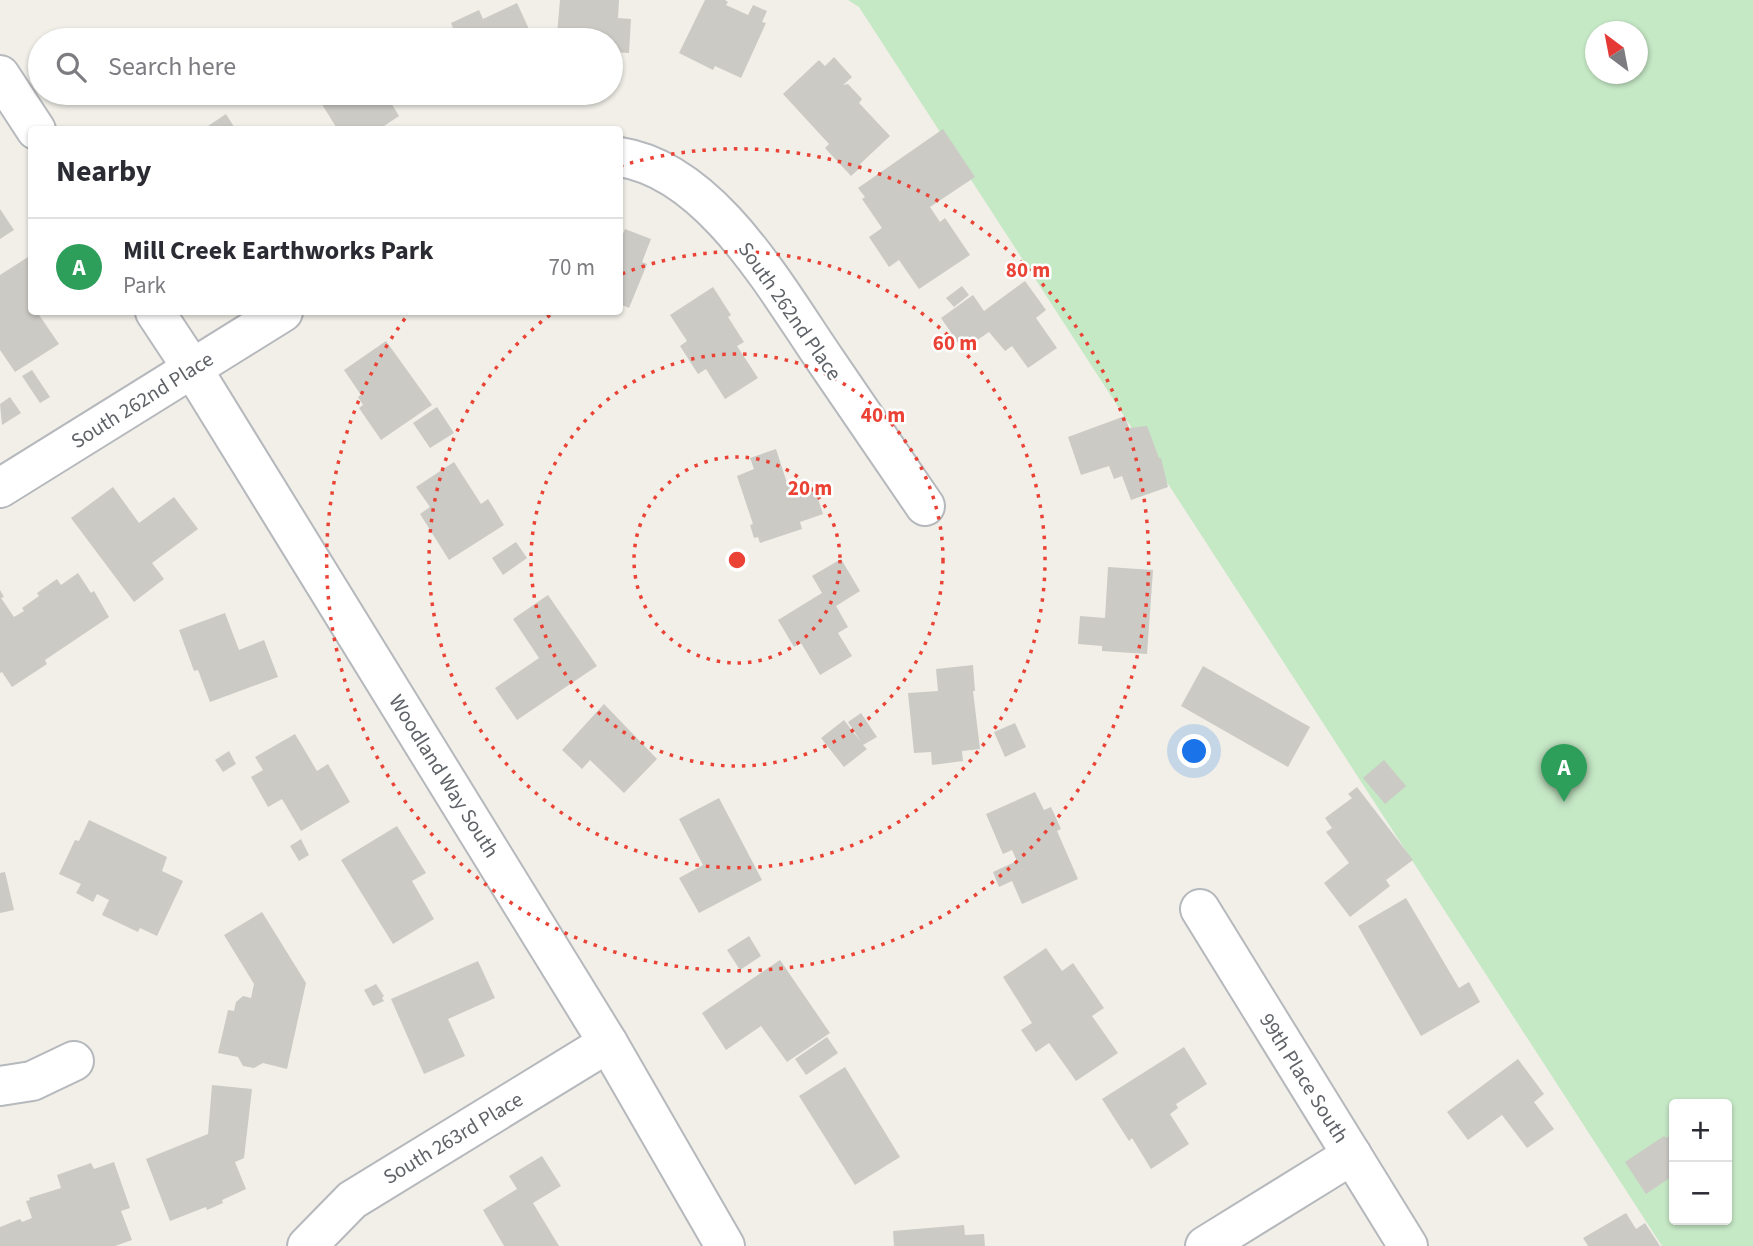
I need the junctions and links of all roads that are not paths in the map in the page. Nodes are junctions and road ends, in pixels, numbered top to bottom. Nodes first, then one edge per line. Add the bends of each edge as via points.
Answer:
1 (0, 75) edge
2 (33, 126) edge
3 (623, 158) edge
4 (157, 315) edge
5 (278, 315) edge
6 (192, 368) junction
7 (0, 488) edge
8 (925, 506) dead end
9 (1200, 909) dead end
10 (608, 1043) junction
11 (74, 1061) dead end
12 (0, 1086) edge
13 (1352, 1155) junction
14 (307, 1246) edge
15 (725, 1246) edge
16 (1205, 1246) edge
17 (1408, 1246) edge

1 - 2 street
3 - 8 street, South 262nd Place via 659,169 690,189 736,235
4 - 6 street, Woodland Way South
5 - 6 street, South 262nd Place
6 - 7 street, South 262nd Place
6 - 10 street, Woodland Way South
9 - 13 street, 99th Place South
10 - 14 street, South 263rd Place via 352,1200
10 - 15 street, Woodland Way South
11 - 12 street via 32,1081
13 - 16 street
13 - 17 street, 99th Place South

